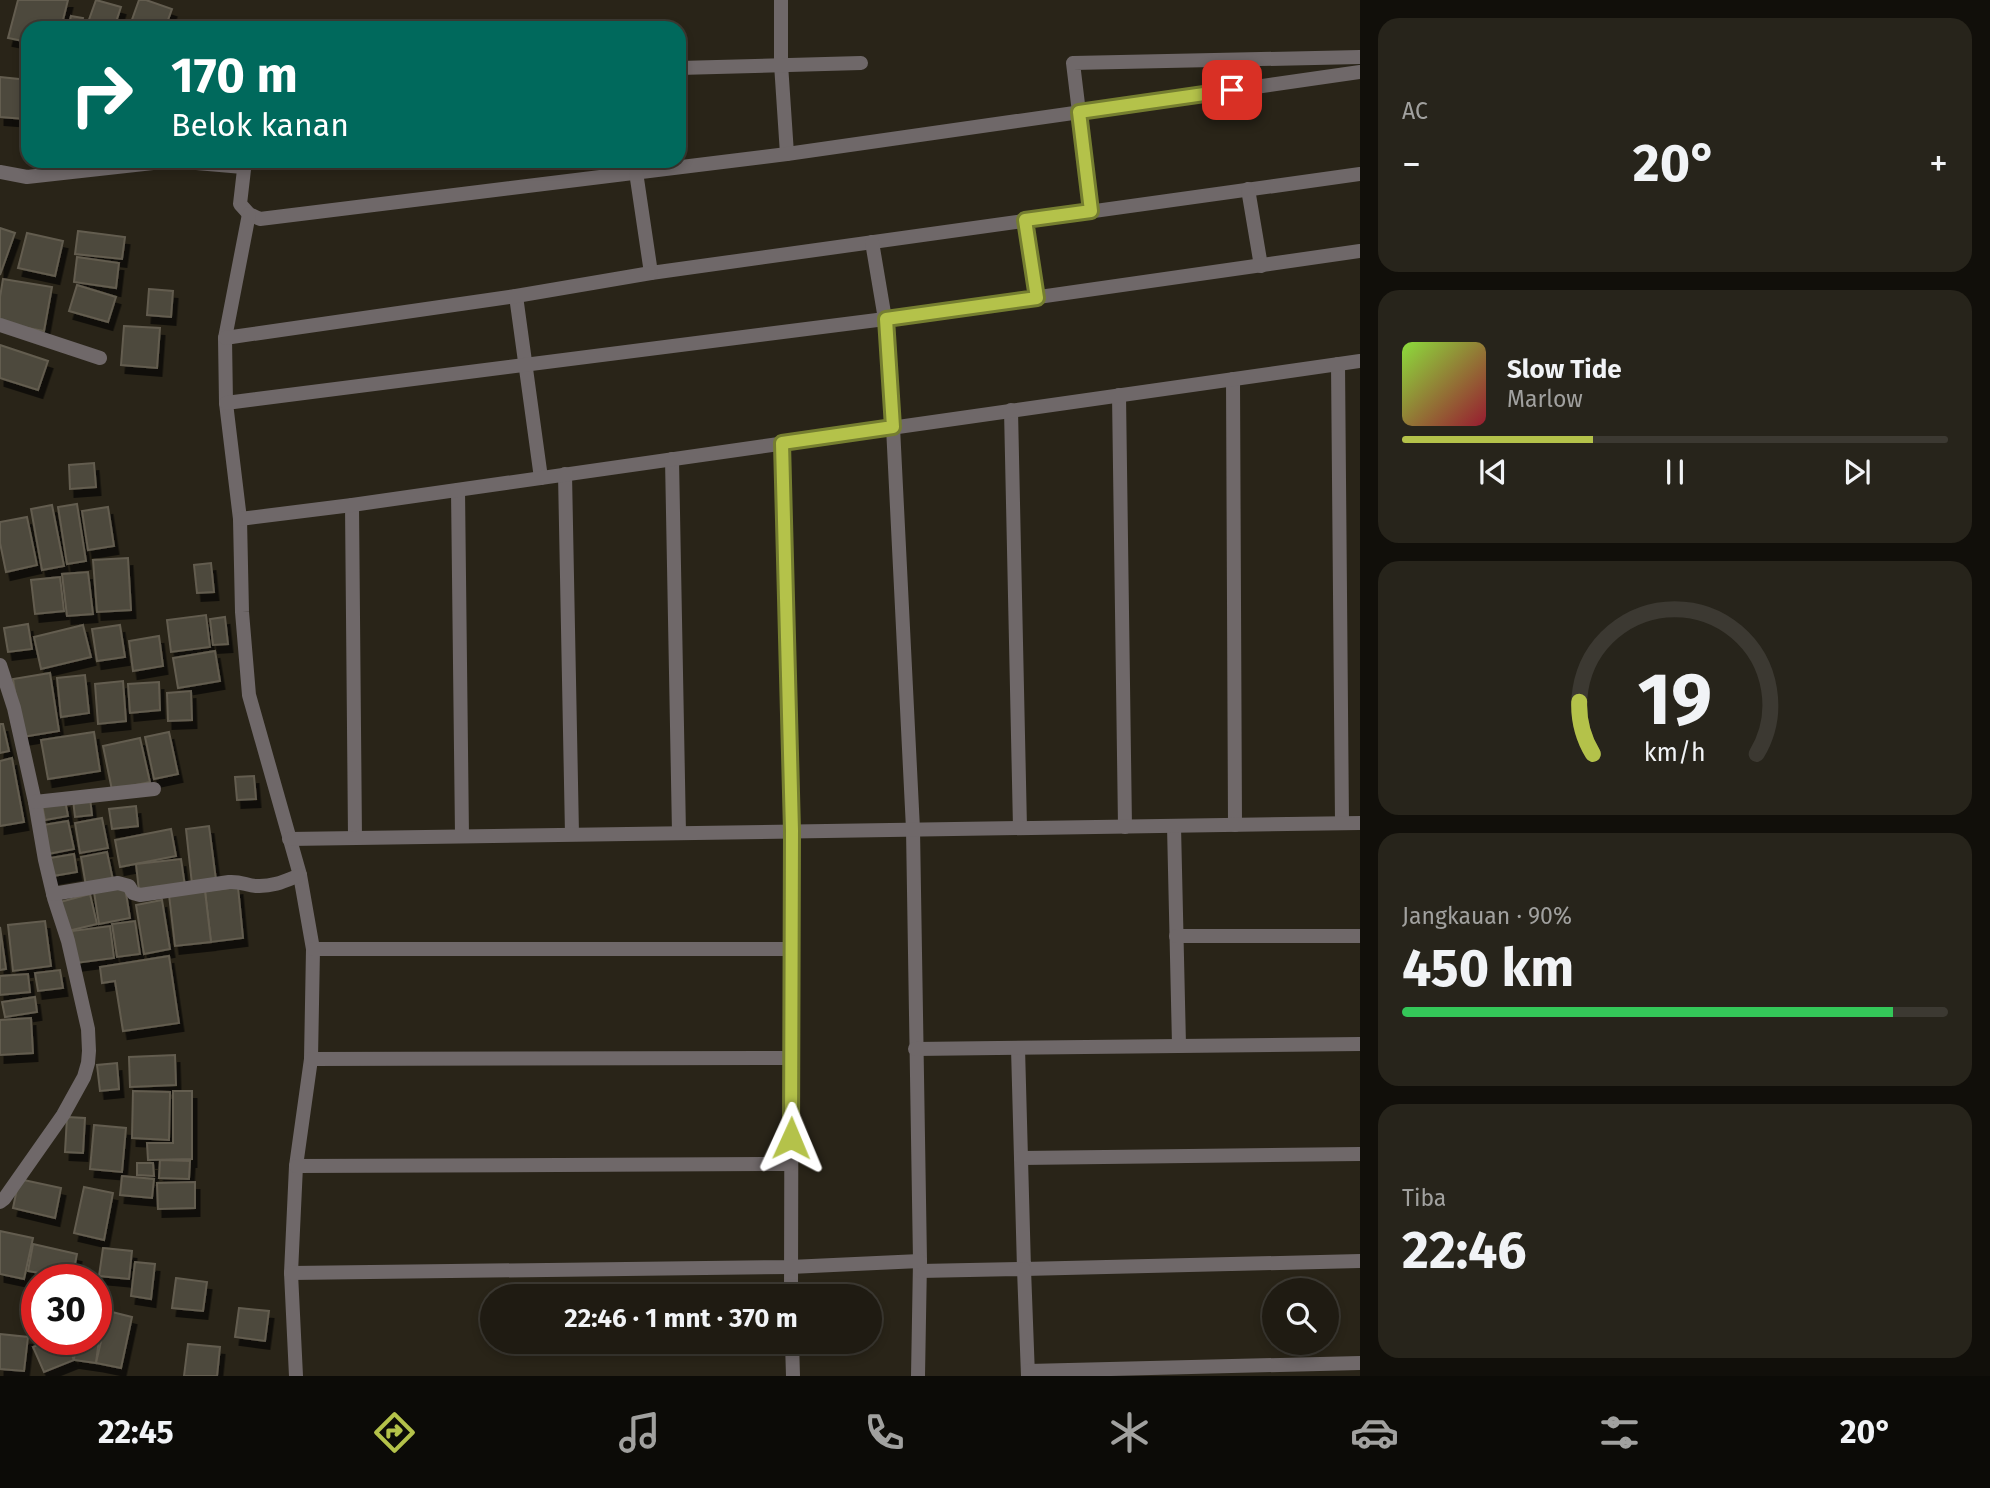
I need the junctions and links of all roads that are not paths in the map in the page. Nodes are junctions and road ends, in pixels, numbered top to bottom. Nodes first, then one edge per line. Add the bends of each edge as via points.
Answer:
1 (781, 0) edge
2 (1360, 57) edge
3 (861, 63) dead end
4 (781, 64) junction
5 (686, 68) edge
6 (1360, 72) edge
7 (1079, 112) junction
8 (788, 154) junction
9 (686, 166) edge
10 (109, 168) edge
11 (244, 168) edge
12 (670, 168) edge
13 (0, 172) edge
14 (636, 172) junction
15 (1360, 174) edge
16 (1248, 189) junction
17 (1091, 211) junction
18 (249, 214) junction
19 (1025, 220) junction
20 (872, 242) junction
21 (1360, 251) edge
22 (1261, 266) junction
23 (651, 273) junction
24 (516, 296) junction
25 (1037, 298) junction
26 (886, 319) junction
27 (0, 326) edge
28 (225, 338) junction
29 (100, 358) dead end
30 (1360, 361) edge
31 (525, 364) junction
32 (1338, 364) junction
33 (1233, 379) junction
34 (1119, 395) junction
35 (226, 403) junction
36 (1011, 410) junction
37 (893, 427) junction
38 (782, 443) junction
39 (672, 459) junction
40 (565, 474) junction
41 (541, 478) junction
42 (458, 490) junction
43 (352, 505) junction
44 (240, 519) junction
45 (0, 665) edge
46 (155, 789) dead end
47 (35, 802) junction
48 (1342, 823) junction
49 (1360, 823) edge
50 (1174, 825) junction
51 (1235, 825) junction
52 (1125, 827) junction
53 (1020, 828) junction
54 (913, 829) junction
55 (792, 831) junction
56 (680, 833) junction
57 (572, 834) junction
58 (463, 836) junction
59 (355, 838) junction
60 (289, 839) junction
61 (300, 875) junction
62 (54, 894) junction
63 (1176, 936) junction
64 (1360, 936) edge
65 (313, 949) junction
66 (792, 949) junction
67 (1360, 1044) edge
68 (1179, 1045) junction
69 (1018, 1048) junction
70 (915, 1049) junction
71 (792, 1058) junction
72 (312, 1059) junction
73 (1360, 1154) edge
74 (1021, 1158) junction
75 (790, 1164) junction
76 (296, 1166) junction
77 (0, 1202) edge
78 (1360, 1261) edge
79 (920, 1266) junction
80 (790, 1267) junction
81 (1024, 1269) junction
82 (291, 1273) junction
83 (791, 1284) edge
84 (792, 1354) edge
85 (1360, 1363) edge
86 (1028, 1374) edge
87 (296, 1376) edge
88 (793, 1376) edge
89 (918, 1376) edge

1 - 4 street
2 - 7 street via 1073,63
3 - 4 street
4 - 5 street
4 - 8 street
6 - 7 street
7 - 8 street
7 - 17 street
8 - 9 street
10 - 13 street via 27,177
11 - 18 street via 240,204
12 - 14 street
14 - 18 street via 260,219
14 - 23 street
15 - 16 street
16 - 17 street
16 - 22 street
17 - 19 street
18 - 28 street
19 - 20 street
19 - 25 street
20 - 23 street
20 - 26 street
21 - 22 street
22 - 25 street
23 - 24 street
24 - 28 street
24 - 31 street
25 - 26 street
26 - 31 street
26 - 37 street
27 - 29 street
28 - 35 street
30 - 32 street
31 - 35 street
31 - 41 street
32 - 33 street
32 - 48 street
33 - 34 street
33 - 51 street
34 - 36 street
34 - 52 street
35 - 44 street
36 - 37 street
36 - 53 street
37 - 38 street
37 - 54 street
38 - 39 street
38 - 55 street
39 - 40 street
39 - 56 street
40 - 41 street
40 - 57 street
41 - 42 street
42 - 43 street
42 - 58 street
43 - 44 street
43 - 59 street
44 - 60 street via 248,695
45 - 47 street
46 - 47 street
47 - 62 street
48 - 49 street
48 - 51 street
50 - 51 street
50 - 52 street
50 - 63 street
52 - 53 street
53 - 54 street
54 - 55 street
54 - 70 street
55 - 56 street
55 - 66 street
56 - 57 street
57 - 58 street
58 - 59 street
59 - 60 street
60 - 61 street
61 - 62 street via 275,886 241,881 140,895 118,883
61 - 65 street
62 - 77 street via 88,1029 88,1063 63,1115
63 - 64 street
63 - 68 street
65 - 66 street
65 - 72 street
66 - 71 street
67 - 68 street
68 - 69 street
69 - 70 street
69 - 74 street
70 - 79 street
71 - 72 street
71 - 75 street
72 - 76 street
73 - 74 street
74 - 81 street
75 - 76 street
75 - 80 street
76 - 82 street
78 - 81 street
79 - 80 street
79 - 81 street
79 - 89 street
80 - 82 street
80 - 83 street
81 - 86 street
82 - 87 street
84 - 88 street
85 - 86 street

